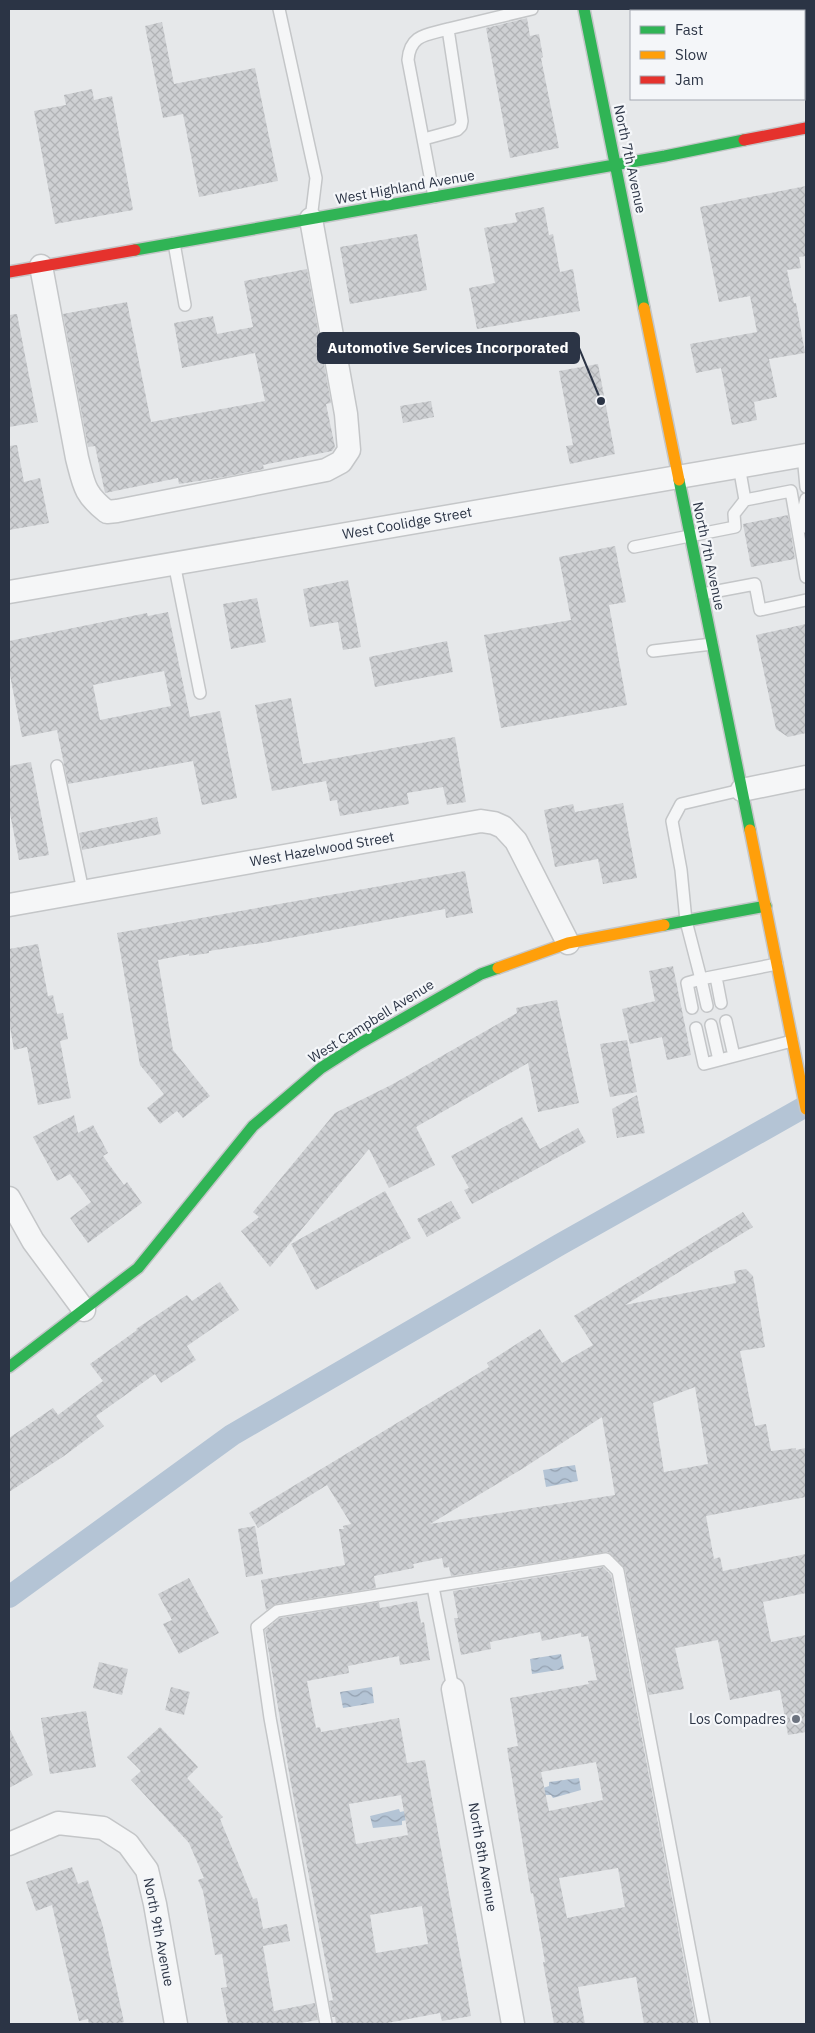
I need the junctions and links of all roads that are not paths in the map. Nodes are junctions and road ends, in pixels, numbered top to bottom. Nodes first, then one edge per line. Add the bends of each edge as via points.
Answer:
1 (280, 9) edge
2 (532, 9) edge
3 (584, 9) edge
4 (448, 29) junction
5 (806, 128) edge
6 (424, 139) junction
7 (615, 165) junction
8 (434, 197) junction
9 (311, 218) junction
10 (174, 243) junction
11 (40, 266) junction
12 (9, 272) edge
13 (186, 305) dead end
14 (805, 455) edge
15 (738, 466) junction
16 (677, 477) junction
17 (806, 487) edge
18 (806, 499) edge
19 (745, 500) junction
20 (806, 532) edge
21 (690, 535) junction
22 (634, 547) dead end
23 (174, 563) junction
24 (806, 577) edge
25 (9, 592) edge
26 (702, 594) junction
27 (806, 600) edge
28 (712, 644) junction
29 (653, 651) dead end
30 (200, 694) dead end
31 (57, 766) dead end
32 (806, 777) edge
33 (742, 790) junction
34 (83, 892) junction
35 (9, 905) edge
36 (766, 906) junction
37 (686, 921) junction
38 (568, 943) junction
39 (777, 964) junction
40 (716, 977) junction
41 (701, 980) junction
42 (721, 1004) dead end
43 (707, 1006) dead end
44 (692, 1008) dead end
45 (726, 1021) dead end
46 (711, 1025) dead end
47 (696, 1028) dead end
48 (792, 1041) junction
49 (734, 1056) junction
50 (719, 1060) junction
51 (806, 1109) edge
52 (9, 1198) edge
53 (84, 1310) junction
54 (9, 1367) edge
55 (434, 1587) junction
56 (453, 1689) joint
57 (9, 1844) edge
58 (176, 2024) edge
59 (326, 2024) edge
60 (513, 2024) edge
61 (704, 2024) edge

1 - 9 lane via 316,178
2 - 4 lane
3 - 7 street, North 7th Avenue
4 - 6 lane via 418,37 409,49 408,60
4 - 6 lane via 461,126
5 - 7 street, West Highland Avenue
6 - 8 lane
7 - 8 street, West Highland Avenue
7 - 16 street, North 7th Avenue
8 - 9 street, West Highland Avenue
9 - 10 street, West Highland Avenue
9 - 11 street via 346,414 349,450 341,462 326,470 117,511 107,512 92,500 83,483
10 - 11 street, West Highland Avenue
10 - 13 lane
11 - 12 street, West Highland Avenue
14 - 15 street, West Coolidge Street
14 - 17 lane
15 - 16 street, West Coolidge Street
15 - 19 lane
16 - 21 street, North 7th Avenue
16 - 23 street, West Coolidge Street
18 - 20 lane via 802,515
19 - 21 lane via 734,514 735,527
19 - 24 lane via 791,491
21 - 22 lane
21 - 26 street, North 7th Avenue
23 - 25 street, West Coolidge Street
23 - 30 lane
26 - 27 lane via 756,584 760,610
26 - 28 street, North 7th Avenue
28 - 29 lane
28 - 33 street, North 7th Avenue
31 - 34 lane
32 - 33 street
33 - 36 street, North 7th Avenue
33 - 37 lane via 681,804 672,821
34 - 35 street, West Hazelwood Street
34 - 38 street, West Hazelwood Street via 481,821 503,827 516,841
36 - 37 street, West Campbell Avenue
36 - 39 street, North 7th Avenue
37 - 38 street, West Campbell Avenue
37 - 41 lane
38 - 53 street, West Campbell Avenue via 481,974 321,1068 253,1126 138,1268
39 - 40 lane
39 - 48 street, North 7th Avenue
40 - 41 lane
40 - 42 lane
41 - 43 lane
41 - 44 lane via 687,983
45 - 49 lane
46 - 50 lane
47 - 50 lane via 704,1064
48 - 49 lane
48 - 51 street, North 7th Avenue
49 - 50 lane
52 - 53 street via 33,1241
53 - 54 street, West Campbell Avenue
55 - 56 lane
55 - 59 lane via 277,1611 257,1627 270,1718
55 - 61 lane via 606,1559 618,1571
56 - 60 street, North 8th Avenue
57 - 58 street, North 9th Avenue via 58,1823 103,1828 128,1844 146,1870

